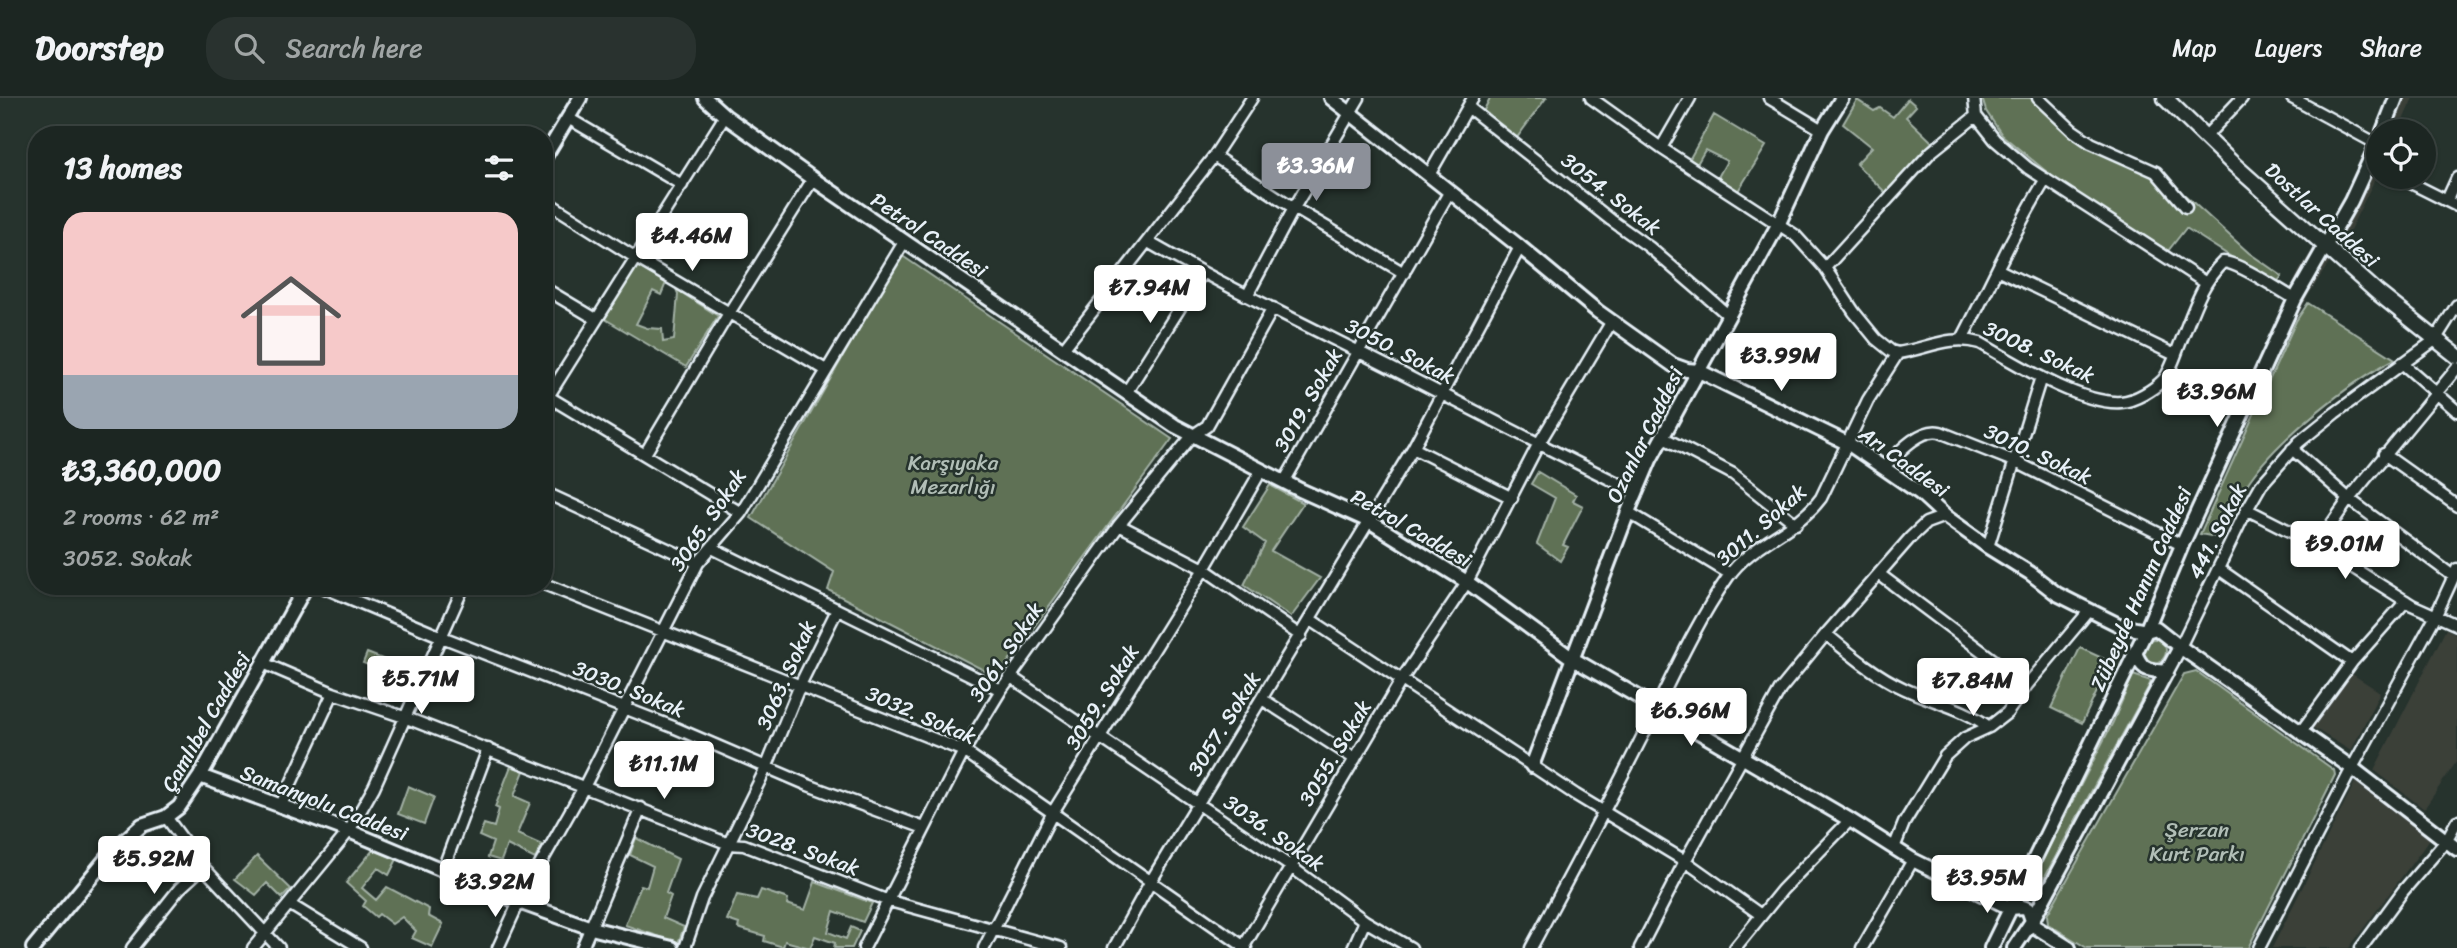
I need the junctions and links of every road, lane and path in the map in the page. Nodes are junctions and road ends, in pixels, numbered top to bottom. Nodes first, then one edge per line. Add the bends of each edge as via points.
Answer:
1 (580, 98) edge
2 (705, 98) edge
3 (1252, 98) edge
4 (1331, 98) edge
5 (1359, 98) edge
6 (1591, 98) edge
7 (1690, 98) edge
8 (1769, 98) edge
9 (1842, 98) edge
10 (1974, 98) edge
11 (2038, 98) edge
12 (2165, 98) edge
13 (2242, 98) edge
14 (2292, 98) edge
15 (2396, 98) edge
16 (1470, 102) edge
17 (1350, 113) junction
18 (725, 116) junction
19 (1976, 116) junction
20 (568, 118) junction
21 (2388, 119) edge
22 (1822, 130) junction
23 (2205, 137) junction
24 (2366, 137) edge
25 (553, 143) edge
26 (1661, 148) junction
27 (1214, 156) junction
28 (1429, 175) junction
29 (2366, 178) edge
30 (2457, 178) edge
31 (813, 179) junction
32 (2046, 179) junction
33 (682, 185) junction
34 (2423, 189) edge
35 (1450, 191) junction
36 (2447, 201) junction
37 (553, 206) edge
38 (2457, 206) edge
39 (2186, 207) dead end
40 (1294, 208) junction
41 (1779, 223) junction
42 (904, 242) junction
43 (1148, 242) junction
44 (1520, 247) junction
45 (2326, 247) junction
46 (636, 258) junction
47 (1825, 268) junction
48 (1999, 270) junction
49 (1202, 273) junction
50 (1404, 273) junction
51 (2206, 283) junction
52 (553, 293) edge
53 (1247, 296) junction
54 (2295, 299) junction
55 (2457, 305) edge
56 (1273, 309) junction
57 (729, 313) junction
58 (1728, 315) junction
59 (596, 319) junction
60 (1612, 321) junction
61 (1962, 339) junction
62 (2435, 340) junction
63 (1064, 348) junction
64 (1357, 351) junction
65 (1898, 353) junction
66 (2175, 355) junction
67 (2457, 356) edge
68 (2402, 363) junction
69 (2457, 368) edge
70 (826, 370) junction
71 (1699, 371) junction
72 (2041, 377) junction
73 (553, 386) edge
74 (1126, 393) junction
75 (2438, 393) junction
76 (1443, 394) junction
77 (553, 402) edge
78 (2457, 411) edge
79 (1192, 436) junction
80 (1662, 437) junction
81 (1849, 444) junction
82 (1538, 445) junction
83 (1413, 448) junction
84 (2292, 449) junction
85 (645, 454) junction
86 (2384, 454) junction
87 (2016, 462) junction
88 (1883, 468) junction
89 (1261, 471) junction
90 (1284, 481) junction
91 (1636, 492) junction
92 (553, 496) edge
93 (1512, 498) junction
94 (2348, 499) junction
95 (2457, 506) edge
96 (2246, 509) junction
97 (1628, 512) junction
98 (741, 513) junction
99 (1945, 516) junction
100 (1369, 521) junction
101 (1796, 524) junction
102 (1119, 525) junction
103 (2182, 545) junction
104 (2317, 545) junction
105 (1988, 547) junction
106 (712, 548) junction
107 (698, 563) junction
108 (1203, 569) junction
109 (2219, 569) junction
110 (2455, 573) edge
111 (1730, 574) junction
112 (1879, 574) junction
113 (1467, 582) junction
114 (553, 588) edge
115 (301, 595) edge
116 (342, 595) edge
117 (460, 595) edge
118 (2406, 601) junction
119 (837, 610) junction
120 (2090, 610) junction
121 (2436, 615) junction
122 (1311, 620) junction
123 (2457, 625) edge
124 (2146, 631) junction
125 (662, 632) junction
126 (1826, 634) junction
127 (1301, 636) junction
128 (442, 637) junction
129 (2180, 647) junction
130 (2135, 652) junction
131 (1573, 659) junction
132 (2352, 662) junction
133 (263, 663) junction
134 (2166, 672) junction
135 (1011, 677) junction
136 (1402, 679) junction
137 (800, 685) junction
138 (2027, 685) junction
139 (1001, 690) junction
140 (333, 693) junction
141 (1262, 699) junction
142 (624, 708) junction
143 (1657, 709) junction
144 (404, 717) junction
145 (1989, 727) junction
146 (2300, 733) junction
147 (1100, 737) junction
148 (488, 749) junction
149 (964, 751) junction
150 (1355, 759) junction
151 (1743, 759) junction
152 (1532, 766) junction
153 (766, 768) junction
154 (2352, 768) junction
155 (200, 776) junction
156 (584, 787) junction
157 (1198, 803) junction
158 (281, 807) junction
159 (641, 808) junction
160 (1053, 812) junction
161 (1605, 812) junction
162 (166, 817) junction
163 (1850, 820) junction
164 (2457, 821) edge
165 (924, 828) junction
166 (349, 831) junction
167 (2446, 841) junction
168 (729, 844) junction
169 (1894, 848) junction
170 (2457, 849) edge
171 (1913, 860) junction
172 (1685, 861) junction
173 (1290, 866) junction
174 (203, 867) junction
175 (443, 869) junction
176 (1151, 881) junction
177 (886, 900) junction
178 (519, 902) junction
179 (289, 904) junction
180 (2007, 914) junction
181 (1761, 915) junction
182 (1365, 921) junction
183 (2032, 921) junction
184 (591, 928) junction
185 (992, 931) junction
186 (2024, 933) junction
187 (2046, 934) junction
188 (265, 935) junction
189 (1244, 947) edge
190 (33, 948) edge
191 (132, 948) edge
192 (253, 948) edge
193 (279, 948) edge
194 (361, 948) edge
195 (498, 948) edge
196 (582, 948) edge
197 (672, 948) edge
198 (685, 948) edge
199 (863, 948) edge
200 (984, 948) edge
201 (1061, 948) edge
202 (1114, 948) edge
203 (1353, 948) edge
204 (1411, 948) edge
205 (1531, 948) edge
206 (1640, 948) edge
207 (1735, 948) edge
208 (1862, 948) edge
209 (1991, 948) edge
210 (2014, 948) edge
211 (2069, 948) edge
212 (2259, 948) edge
213 (2361, 948) edge

1 - 20 street
2 - 18 street, Petrol Caddesi
3 - 27 street
4 - 17 street, Arı Caddesi
5 - 17 street
6 - 26 street
7 - 26 street
8 - 22 street
9 - 22 street, Ozanlar Caddesi
10 - 19 street
11 - 39 street via 2091,144 2156,172
12 - 23 main road, Dostlar Caddesi
13 - 23 street
14 - 24 street
15 - 21 street
16 - 28 street
16 - 58 street, 3054. Sokak
17 - 28 street, Arı Caddesi
17 - 40 street
18 - 31 street, Petrol Caddesi
18 - 33 street
19 - 32 street via 1995,140
19 - 47 street via 1931,152
20 - 25 street
20 - 33 street
22 - 41 street, Ozanlar Caddesi
23 - 45 main road, Dostlar Caddesi
26 - 41 street
27 - 40 street
27 - 43 street
28 - 35 street, Arı Caddesi
29 - 45 street, Zübeyde Hanım Caddesi
30 - 36 street
31 - 42 street, Petrol Caddesi
31 - 57 street
32 - 48 street
32 - 51 street
33 - 46 street
34 - 36 street
35 - 44 street, Arı Caddesi
35 - 50 street, 3019. Sokak
36 - 38 street
37 - 46 street
40 - 50 street
40 - 53 street
41 - 47 street
41 - 58 street, Ozanlar Caddesi
42 - 63 street, Petrol Caddesi
42 - 70 street, 3065. Sokak
43 - 49 street, 3050. Sokak
43 - 63 street
44 - 60 street, Arı Caddesi
44 - 76 street, 3057. Sokak
45 - 54 street, Zübeyde Hanım Caddesi
45 - 62 main road, Dostlar Caddesi
46 - 57 street
46 - 59 street
47 - 65 street via 1875,339
48 - 61 street
48 - 66 street
49 - 53 street, 3050. Sokak
49 - 74 street
50 - 64 street, 3019. Sokak
51 - 54 street, 3008. Sokak via 2227,261
51 - 66 street, 3008. Sokak
52 - 59 street
53 - 56 street, 3050. Sokak
54 - 103 street, Zübeyde Hanım Caddesi
55 - 62 street
56 - 64 street, 3050. Sokak
56 - 79 street, 3061. Sokak via 1207,426
57 - 70 street
57 - 85 street
58 - 71 street, Ozanlar Caddesi
59 - 73 street
60 - 71 street, Arı Caddesi via 1673,365
60 - 82 street, 3055. Sokak
61 - 65 street, 3008. Sokak
61 - 72 street, 3008. Sokak via 1980,343
62 - 67 main road, Dostlar Caddesi
62 - 68 street, 441. Sokak
63 - 74 street, Petrol Caddesi
64 - 76 street, 3050. Sokak
64 - 90 street, 3019. Sokak
65 - 81 street, 3011. Sokak via 1868,400
66 - 72 street, 3008. Sokak via 2164,379 2136,399 2122,402 2099,401
68 - 75 street
68 - 84 street, 441. Sokak
69 - 75 street
70 - 98 street, 3065. Sokak
71 - 80 street, Ozanlar Caddesi
71 - 81 street, Arı Caddesi
72 - 87 street
74 - 79 street, Petrol Caddesi
75 - 78 street
75 - 86 street
76 - 82 street, 3050. Sokak
76 - 83 street, 3057. Sokak
77 - 85 street
79 - 89 street, Petrol Caddesi
79 - 102 street, 3061. Sokak
80 - 91 street, Ozanlar Caddesi
80 - 101 street via 1732,474
81 - 88 street, Arı Caddesi
81 - 101 street, 3011. Sokak via 1821,499
82 - 91 street, 3050. Sokak
82 - 93 street, 3055. Sokak
83 - 93 street
83 - 100 street, 3057. Sokak
84 - 94 street
84 - 96 street, 441. Sokak
85 - 98 street
86 - 94 street
86 - 95 street
87 - 88 street, 3010. Sokak via 1934,430 1902,449
87 - 103 street, 3010. Sokak
87 - 105 street
88 - 99 street, Arı Caddesi
89 - 90 street, Petrol Caddesi
89 - 108 street, 3059. Sokak
90 - 100 street, Petrol Caddesi
91 - 97 street, Ozanlar Caddesi
92 - 107 street
93 - 113 street, 3055. Sokak
94 - 104 street
94 - 110 street
96 - 104 street
96 - 109 street, 441. Sokak
97 - 111 street
97 - 131 street, Ozanlar Caddesi
98 - 106 street, 3065. Sokak
99 - 105 street, Arı Caddesi
99 - 112 street via 1917,530
100 - 113 street, Petrol Caddesi
100 - 122 street, 3057. Sokak
101 - 111 street, 3011. Sokak
102 - 108 street
102 - 135 street, 3061. Sokak
103 - 124 street, Zübeyde Hanım Caddesi
104 - 118 street
105 - 120 street, Arı Caddesi via 2057,594
106 - 107 street, 3065. Sokak
106 - 119 street
107 - 125 street, 3065. Sokak
108 - 127 street
108 - 147 street, 3059. Sokak
109 - 129 street, 441. Sokak
109 - 132 street
110 - 121 street
111 - 143 street, 3011. Sokak
112 - 126 street
112 - 138 street
113 - 131 street, Petrol Caddesi
113 - 136 street, 3055. Sokak
114 - 125 street, 3032. Sokak
115 - 133 street, Çamlıbel Caddesi
116 - 128 street, 3030. Sokak
117 - 128 street
118 - 121 street
118 - 132 street
119 - 137 street, 3063. Sokak
119 - 139 street
120 - 124 street, Arı Caddesi via 2121,626
120 - 138 street
121 - 123 street
121 - 154 street
122 - 127 street, 3057. Sokak
122 - 136 street
124 - 129 street, Arı Caddesi via 2156,628
124 - 130 street, Zübeyde Hanım Caddesi
125 - 137 street, 3032. Sokak
125 - 142 street, 3065. Sokak
126 - 145 street via 1906,690 1958,708
126 - 151 street via 1780,690
127 - 141 street, 3057. Sokak
128 - 142 street, 3030. Sokak
128 - 144 street
129 - 134 street
129 - 146 street, Arı Caddesi
130 - 134 street via 2144,668
130 - 180 street, Zübeyde Hanım Caddesi
131 - 143 street, Petrol Caddesi
131 - 152 street, Ozanlar Caddesi
132 - 146 street
133 - 140 street, 3028. Sokak
133 - 155 street, Çamlıbel Caddesi
134 - 183 street
135 - 139 street, 3061. Sokak
135 - 147 street, 3036. Sokak
136 - 150 street, 3055. Sokak
136 - 152 street
137 - 149 street, 3032. Sokak
137 - 153 street, 3063. Sokak
138 - 145 street via 2007,713
139 - 149 street, 3061. Sokak
140 - 144 street, 3028. Sokak
140 - 158 street
141 - 150 street
141 - 157 street, 3057. Sokak
142 - 153 street, 3030. Sokak
142 - 156 street, 3065. Sokak
143 - 151 street, Petrol Caddesi
143 - 161 street, 3011. Sokak
144 - 148 street, 3028. Sokak
144 - 166 street
145 - 169 street via 1965,738 1945,756
146 - 154 street, Arı Caddesi
147 - 157 street, 3036. Sokak
147 - 160 street, 3059. Sokak
148 - 156 street, 3028. Sokak
148 - 175 street
149 - 160 street, 3032. Sokak
149 - 165 street, 3061. Sokak
150 - 173 street, 3055. Sokak
151 - 163 street, Petrol Caddesi
151 - 172 street
152 - 161 street
153 - 165 street, 3030. Sokak
153 - 168 street, 3063. Sokak
154 - 167 street, Arı Caddesi
154 - 212 street
155 - 158 street, Samanyolu Caddesi
155 - 162 street, Çamlıbel Caddesi
156 - 159 street, 3028. Sokak
156 - 178 street, 3065. Sokak
157 - 173 street, 3036. Sokak
157 - 176 street, 3057. Sokak
158 - 166 street, Samanyolu Caddesi
159 - 168 street, 3028. Sokak
159 - 184 street
160 - 176 street, 3032. Sokak
160 - 185 street, 3059. Sokak
161 - 172 street
161 - 205 street, 3011. Sokak
162 - 174 street
162 - 190 street, Çamlıbel Caddesi via 142,825 110,853
163 - 169 street, Petrol Caddesi
163 - 181 street
164 - 167 street
165 - 177 street, 3061. Sokak
166 - 175 street, Samanyolu Caddesi
166 - 179 street
167 - 170 street, Arı Caddesi
167 - 213 street
168 - 177 street, 3028. Sokak via 744,845
168 - 198 street, 3063. Sokak via 702,898
169 - 171 street, Petrol Caddesi
171 - 180 street, Petrol Caddesi
171 - 208 street
172 - 181 street
172 - 206 street
173 - 182 street, 3036. Sokak
173 - 189 street, 3055. Sokak
174 - 188 street
174 - 191 street via 179,889
175 - 178 street, Samanyolu Caddesi
176 - 189 street, 3032. Sokak
176 - 202 street, 3057. Sokak
177 - 185 street, 3028. Sokak
177 - 199 street, 3061. Sokak
178 - 184 street, Samanyolu Caddesi
178 - 195 street, 3065. Sokak
179 - 188 street
179 - 194 street
180 - 183 street, Petrol Caddesi via 2023,907
180 - 186 street via 2009,929
180 - 209 street, Zübeyde Hanım Caddesi
181 - 207 street
182 - 203 street
182 - 204 street, 3036. Sokak
183 - 186 street
183 - 187 street, Petrol Caddesi
184 - 196 street
184 - 197 street, Samanyolu Caddesi
185 - 200 street, 3059. Sokak
185 - 201 street, 3028. Sokak
186 - 187 street
186 - 210 street
187 - 211 street, Petrol Caddesi
188 - 192 street
188 - 193 street

